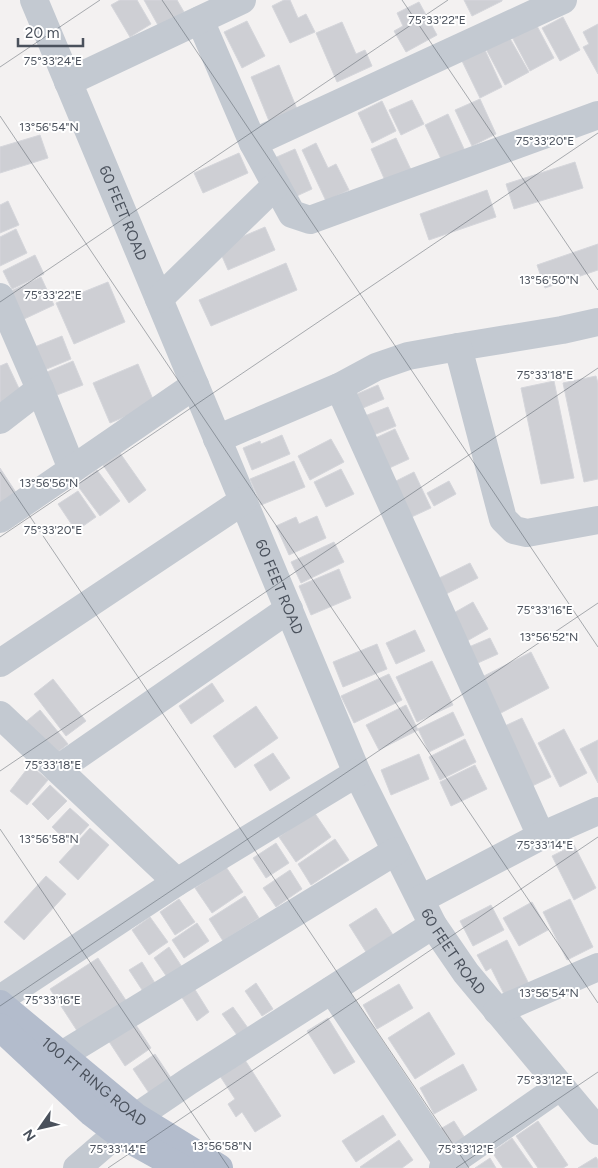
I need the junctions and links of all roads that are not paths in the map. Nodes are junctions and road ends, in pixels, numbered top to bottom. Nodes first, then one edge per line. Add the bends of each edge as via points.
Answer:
1 (34, 0) edge
2 (242, 0) edge
3 (563, 0) edge
4 (206, 11) edge
5 (68, 82) junction
6 (598, 115) edge
7 (253, 143) junction
8 (276, 185) junction
9 (0, 297) edge
10 (159, 300) junction
11 (598, 322) edge
12 (458, 347) junction
13 (195, 386) junction
14 (339, 387) junction
15 (40, 388) junction
16 (0, 420) edge
17 (217, 439) junction
18 (72, 470) junction
19 (243, 501) junction
20 (0, 519) edge
21 (598, 520) edge
22 (289, 609) junction
23 (0, 663) edge
24 (0, 715) edge
25 (58, 769) junction
26 (357, 773) junction
27 (598, 811) edge
28 (541, 836) junction
29 (396, 851) junction
30 (177, 882) junction
31 (421, 899) junction
32 (433, 925) junction
33 (598, 967) edge
34 (332, 990) junction
35 (0, 999) edge
36 (0, 1004) edge
37 (497, 1011) junction
38 (0, 1027) edge
39 (62, 1056) junction
40 (560, 1086) junction
41 (127, 1125) junction
42 (598, 1131) edge
43 (446, 1166) edge
44 (77, 1168) edge
45 (181, 1168) edge
46 (219, 1168) edge

1 - 5 street, 60 FEET ROAD
2 - 4 street
3 - 7 street
4 - 5 street
4 - 7 street
5 - 10 street, 60 FEET ROAD
6 - 8 street via 310,220 292,214
7 - 8 street
8 - 10 street
9 - 15 street
10 - 13 street, 60 FEET ROAD
11 - 12 street
12 - 14 street via 408,356 376,367
12 - 21 street via 503,519 514,530 527,533
13 - 17 street, 60 FEET ROAD
13 - 18 street
14 - 17 street
14 - 28 street
15 - 16 street
15 - 18 street
17 - 19 street, 60 FEET ROAD
18 - 20 street
19 - 22 street, 60 FEET ROAD
19 - 23 street
22 - 25 street
22 - 26 street, 60 FEET ROAD
24 - 25 street
25 - 30 street
26 - 29 street, 60 FEET ROAD
26 - 30 street
27 - 28 street
28 - 31 street
29 - 31 street, 60 FEET ROAD
29 - 39 street
30 - 35 street
31 - 32 street, 60 FEET ROAD
32 - 34 street
32 - 37 street, 60 FEET ROAD
33 - 37 street
34 - 41 street via 189,1081
34 - 43 street
36 - 39 main road, 100 FT RING ROAD
37 - 40 street, 60 FEET ROAD
38 - 41 main road, 100 FT RING ROAD via 92,1113
39 - 41 main road, 100 FT RING ROAD
40 - 42 street, 60 FEET ROAD
40 - 43 street
41 - 44 street
41 - 45 main road, 100 FT RING ROAD
41 - 46 main road, 100 FT RING ROAD

